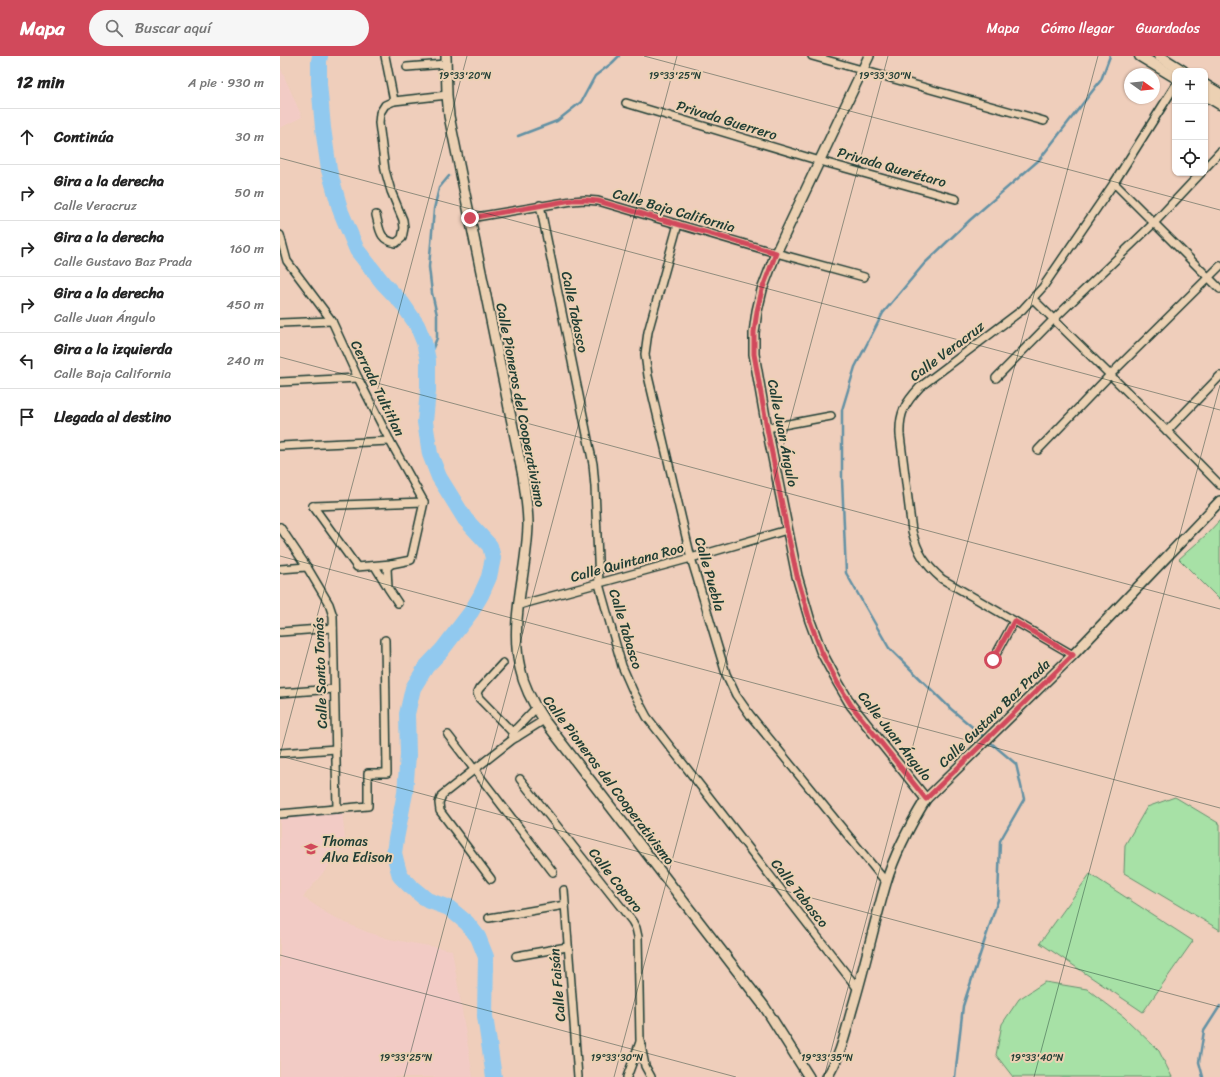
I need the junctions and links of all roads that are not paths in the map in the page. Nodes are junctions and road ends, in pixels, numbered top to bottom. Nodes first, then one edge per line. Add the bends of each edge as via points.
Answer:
1 (385, 56) edge
2 (812, 56) edge
3 (869, 56) edge
4 (1140, 56) edge
5 (1159, 56) edge
6 (446, 60) edge
7 (407, 68) dead end
8 (1178, 68) edge
9 (862, 70) junction
10 (1172, 75) edge
11 (1208, 86) edge
12 (1172, 91) edge
13 (1220, 94) edge
14 (447, 95) junction
15 (1208, 97) edge
16 (394, 101) junction
17 (626, 103) dead end
18 (1220, 104) edge
19 (1044, 121) dead end
20 (1220, 152) edge
21 (820, 161) junction
22 (1208, 165) edge
23 (1198, 176) edge
24 (1114, 183) junction
25 (956, 199) dead end
26 (540, 205) junction
27 (376, 215) dead end
28 (470, 218) junction
29 (1154, 223) junction
30 (678, 224) junction
31 (280, 235) edge
32 (776, 253) junction
33 (284, 262) edge
34 (1220, 266) edge
35 (864, 277) dead end
36 (1209, 278) junction
37 (1220, 289) edge
38 (1033, 299) junction
39 (1054, 319) junction
40 (332, 321) junction
41 (280, 322) edge
42 (1110, 375) junction
43 (1220, 376) edge
44 (358, 378) junction
45 (996, 378) dead end
46 (280, 382) edge
47 (831, 416) dead end
48 (767, 428) junction
49 (1167, 431) junction
50 (390, 441) junction
51 (280, 446) edge
52 (1038, 450) dead end
53 (1220, 485) edge
54 (1220, 501) edge
55 (424, 502) junction
56 (280, 527) edge
57 (787, 530) junction
58 (691, 558) junction
59 (391, 564) junction
60 (376, 566) junction
61 (307, 567) junction
62 (280, 570) edge
63 (599, 584) junction
64 (388, 588) junction
65 (398, 602) dead end
66 (519, 605) junction
67 (1014, 621) junction
68 (333, 628) junction
69 (280, 632) edge
70 (385, 640) dead end
71 (1073, 655) junction
72 (993, 660) dead end
73 (503, 663) dead end
74 (334, 689) junction
75 (280, 693) edge
76 (536, 708) junction
77 (544, 720) junction
78 (448, 735) dead end
79 (514, 736) junction
80 (336, 749) junction
81 (280, 753) edge
82 (474, 769) junction
83 (520, 779) dead end
84 (926, 799) junction
85 (337, 809) junction
86 (280, 814) edge
87 (553, 872) dead end
88 (491, 878) dead end
89 (886, 882) junction
90 (564, 890) dead end
91 (564, 905) junction
92 (488, 918) dead end
93 (567, 947) junction
94 (516, 956) dead end
95 (858, 989) junction
96 (640, 1040) junction
97 (578, 1077) edge
98 (627, 1077) edge
99 (651, 1077) edge
100 (809, 1077) edge
101 (827, 1077) edge

1 - 16 street
2 - 9 street
3 - 9 street, Calle Juan Ángulo
4 - 10 main road
5 - 8 main road
6 - 7 street
6 - 14 street, Calle Pioneros del Cooperativismo
9 - 19 street
9 - 21 street, Calle Juan Ángulo
11 - 13 main road
12 - 24 street, Calle Veracruz
14 - 16 street
14 - 28 street, Calle Pioneros del Cooperativismo
15 - 18 main road
16 - 27 street via 385,105 380,113 380,123 385,170 403,220 402,238 396,243 389,242 382,236
17 - 21 street, Privada Guerrero
20 - 22 street
21 - 25 street, Privada Querétaro
21 - 32 street, Calle Juan Ángulo
23 - 29 street
24 - 29 street
24 - 38 street, Calle Veracruz
26 - 28 street, Calle Baja California
26 - 30 street, Calle Baja California via 572,200 598,201
26 - 63 street, Calle Tabasco via 593,464
28 - 66 street, Calle Pioneros del Cooperativismo via 527,504 527,544
29 - 36 street
29 - 39 street
30 - 32 street, Calle Baja California
30 - 58 street, Calle Puebla via 648,332 645,354
31 - 33 street, Cerrada Tultitlan
32 - 35 street, Calle Baja California
32 - 48 street, Calle Juan Ángulo via 762,290 754,332 754,354
33 - 40 street, Cerrada Tultitlan
34 - 36 street
36 - 37 street
36 - 42 street
38 - 39 street
38 - 67 street, Calle Veracruz via 1009,321 920,387 909,398 899,423 912,531 923,558 942,579
39 - 42 street
39 - 45 street
40 - 41 street
40 - 44 street, Cerrada Tultitlan
42 - 49 street
42 - 52 street
43 - 49 street
44 - 46 street
44 - 50 street, Cerrada Tultitlan
47 - 48 street
48 - 57 street, Calle Juan Ángulo
49 - 53 street
50 - 51 street
50 - 55 street, Cerrada Tultitlan
54 - 71 street, Calle Gustavo Baz Prada
55 - 59 street via 411,560
55 - 60 street via 313,506 357,568
56 - 61 street, Calle Santo Tomás
57 - 58 street, Calle Quintana Roo
57 - 84 street, Calle Juan Ángulo via 810,621 821,651 837,682 851,705
58 - 63 street, Calle Quintana Roo
58 - 89 street, Calle Puebla via 726,674 736,695
59 - 60 street
59 - 64 street via 387,568
60 - 64 street
61 - 62 street
61 - 68 street, Calle Santo Tomás via 329,604
63 - 66 street, Calle Quintana Roo
63 - 95 street, Calle Tabasco via 622,666 648,717
64 - 65 street
66 - 76 street, Calle Pioneros del Cooperativismo via 516,633 518,656 523,678
67 - 71 street, Calle Veracruz
67 - 72 street
68 - 69 street
68 - 74 street, Calle Santo Tomás
70 - 85 street via 386,773 368,773 368,806
71 - 84 street, Calle Gustavo Baz Prada
73 - 79 street via 478,693 479,698
74 - 75 street
74 - 80 street, Calle Santo Tomás
76 - 77 street, Calle Pioneros del Cooperativismo
76 - 79 street
77 - 79 street
77 - 100 street, Calle Pioneros del Cooperativismo via 764,1006
78 - 82 street
79 - 82 street
80 - 81 street
80 - 85 street, Calle Santo Tomás
82 - 87 street
82 - 88 street via 442,795 440,811
83 - 96 street, Calle Coporo via 636,928
84 - 89 street, Calle Gustavo Baz Prada via 912,821
85 - 86 street
89 - 95 street, Calle Gustavo Baz Prada
90 - 91 street, Calle Faisán
91 - 92 street
91 - 93 street, Calle Faisán
93 - 94 street
93 - 97 street, Calle Faisán
95 - 101 street, Calle Gustavo Baz Prada via 838,1055
96 - 98 street, Calle Coporo
96 - 99 street, Calle Coporo via 645,1066

